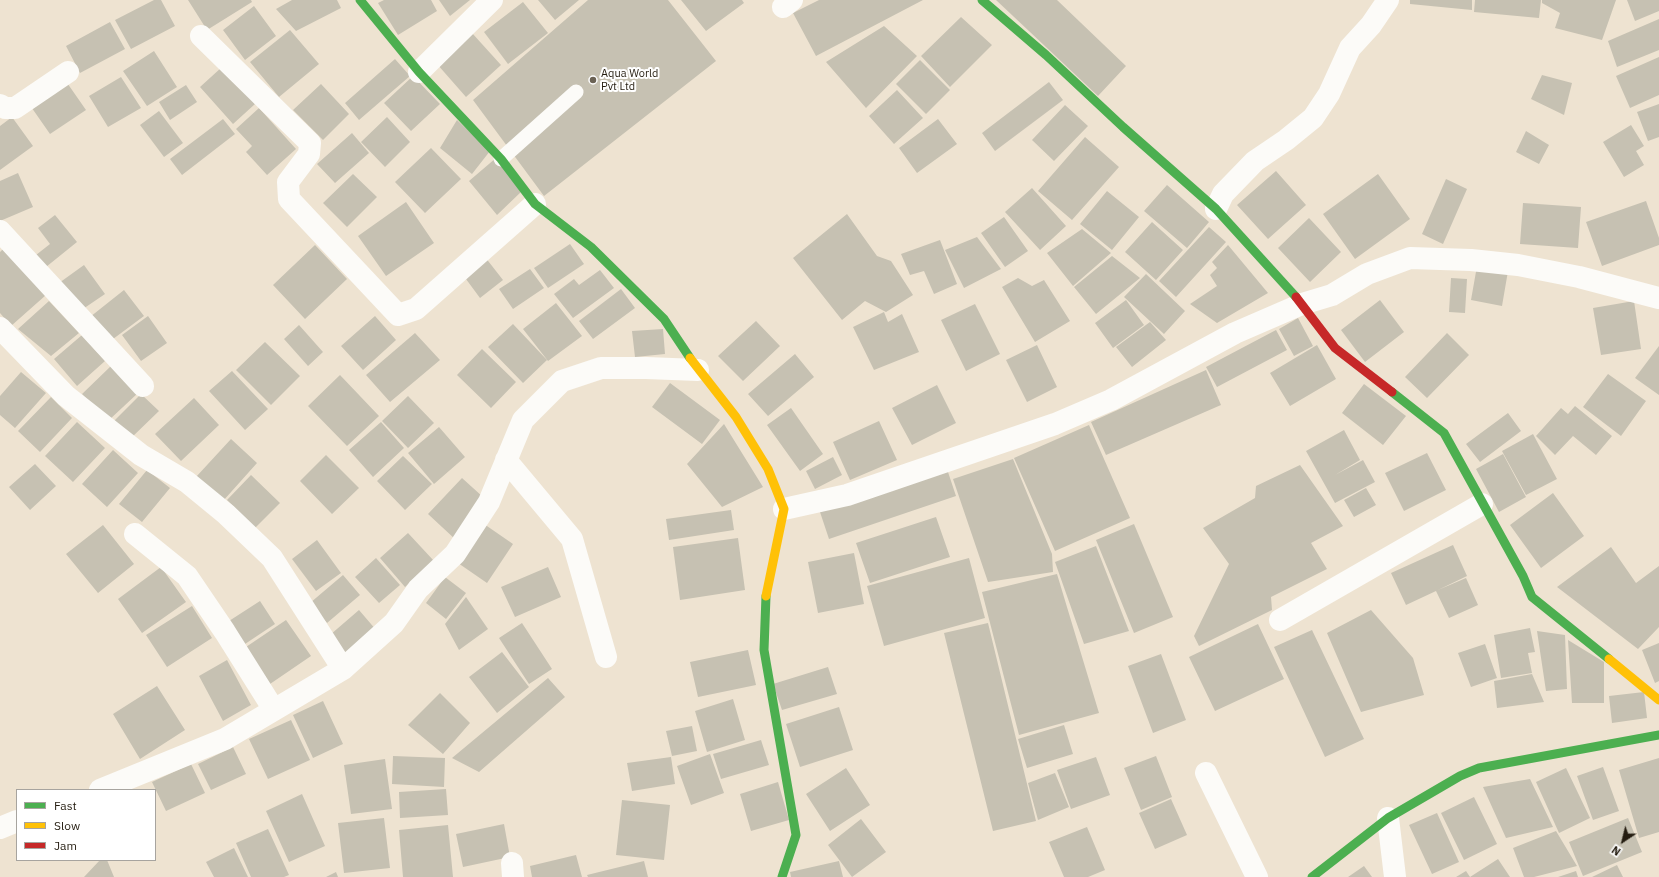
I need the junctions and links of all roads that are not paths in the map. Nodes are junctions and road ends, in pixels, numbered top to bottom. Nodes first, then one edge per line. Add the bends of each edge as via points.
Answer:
1 (360, 0) edge
2 (492, 0) edge
3 (982, 0) edge
4 (1388, 0) edge
5 (201, 36) dead end
6 (68, 72) dead end
7 (420, 72) junction
8 (576, 92) dead end
9 (0, 105) edge
10 (501, 159) junction
11 (535, 204) junction
12 (1216, 209) junction
13 (0, 231) edge
14 (1659, 298) edge
15 (1302, 304) junction
16 (0, 328) edge
17 (698, 370) junction
18 (143, 386) dead end
19 (506, 460) junction
20 (1482, 504) junction
21 (784, 510) junction
22 (135, 534) dead end
23 (1280, 620) dead end
24 (606, 657) dead end
25 (343, 669) junction
26 (1659, 700) edge
27 (274, 710) junction
28 (1659, 735) edge
29 (1206, 773) dead end
30 (102, 789) edge
31 (1388, 818) junction
32 (16, 821) edge
33 (0, 828) edge
34 (782, 877) edge
35 (1257, 877) edge
36 (1312, 877) edge
37 (1395, 877) edge

1 - 7 street
2 - 7 street
3 - 12 street
4 - 12 street via 1371,25 1350,48 1329,94 1313,118 1255,161 1223,194
5 - 11 street via 310,143 309,154 288,182 289,199 398,315 416,309
6 - 9 street via 15,108
7 - 10 street
8 - 10 lane
10 - 11 street
11 - 17 street via 591,247 664,319
12 - 15 street
13 - 18 street
14 - 15 street via 1579,277 1518,265 1410,258 1367,274 1332,295
15 - 20 street via 1335,348 1444,433
15 - 21 street via 1235,333 1111,400 1055,424 847,495
16 - 25 street via 66,396 141,455 187,482 226,514 272,558
17 - 19 street via 601,368 562,380 523,420
17 - 21 street via 736,417 768,469
19 - 24 street via 572,539
19 - 25 street via 488,502 454,554 418,589 394,623
20 - 23 street
20 - 26 street via 1523,576 1532,597
21 - 34 street via 766,594 764,650 796,834
22 - 27 street via 187,576
25 - 27 street
27 - 30 street via 224,739
28 - 31 street via 1479,768 1460,776
29 - 35 street
31 - 36 street
31 - 37 street
32 - 33 street

